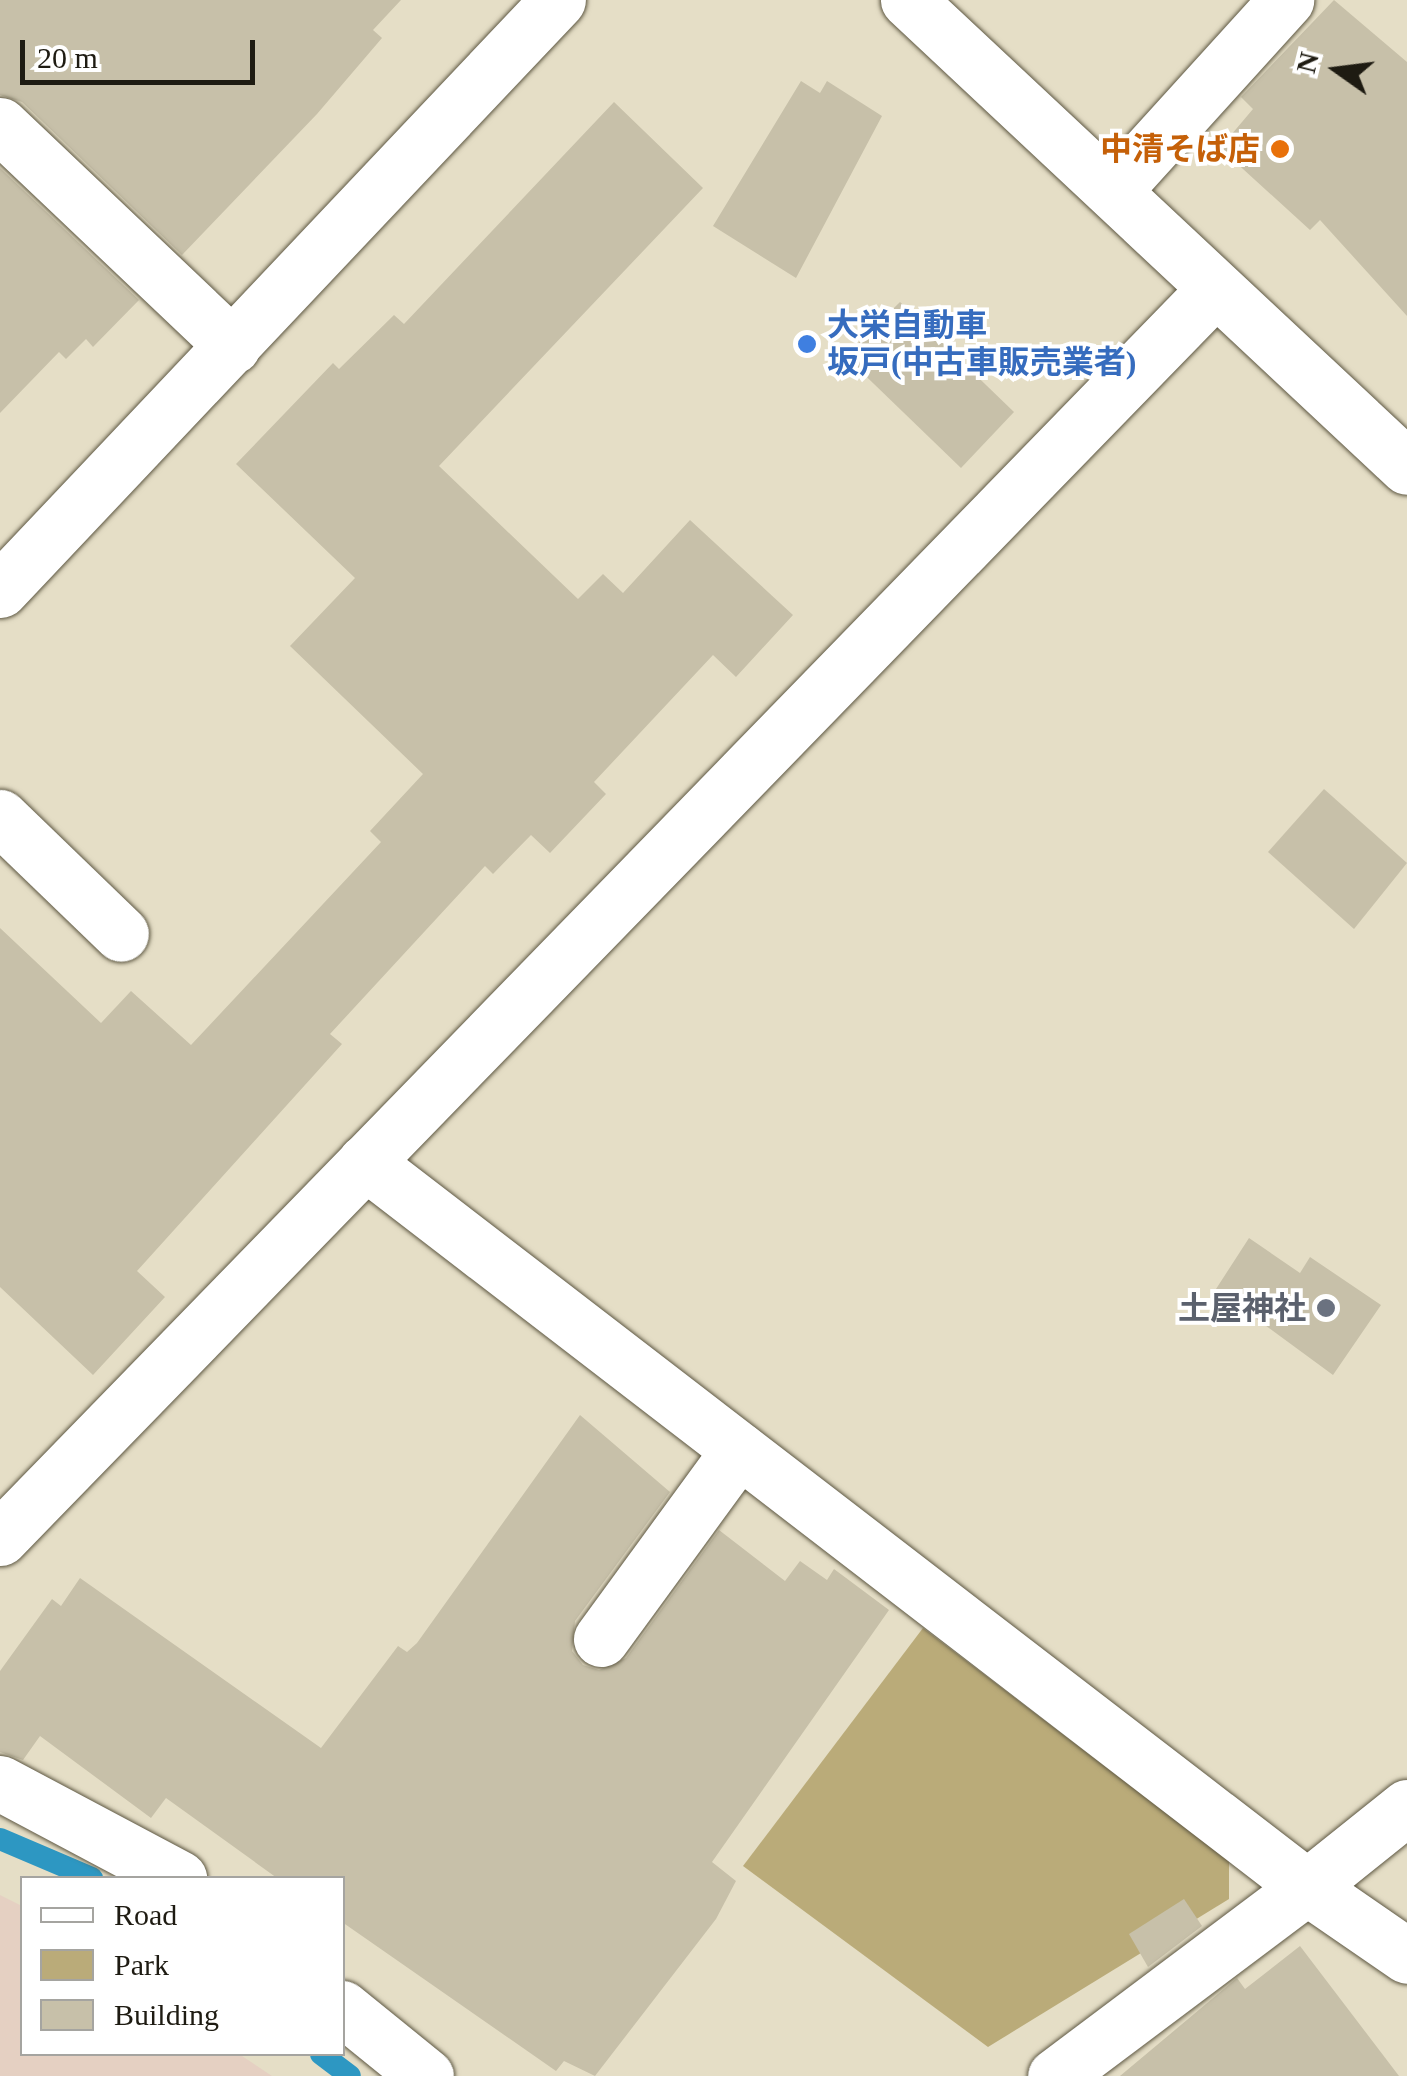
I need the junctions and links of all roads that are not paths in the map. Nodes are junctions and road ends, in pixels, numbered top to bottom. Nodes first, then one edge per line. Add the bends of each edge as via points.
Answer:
1 (558, 0) edge
2 (908, 0) edge
3 (1286, 0) edge
4 (0, 125) edge
5 (1114, 191) junction
6 (1212, 292) junction
7 (233, 346) junction
8 (1402, 453) edge
9 (0, 590) edge
10 (0, 817) edge
11 (121, 934) dead end
12 (365, 1162) junction
13 (739, 1450) junction
14 (0, 1538) edge
15 (601, 1639) dead end
16 (0, 1783) edge
17 (1407, 1807) edge
18 (175, 1876) edge
19 (1307, 1887) junction
20 (1407, 1956) edge
21 (345, 2010) edge
22 (426, 2076) edge
23 (1055, 2076) edge

1 - 7 street
2 - 5 street
3 - 5 street
4 - 7 street
5 - 6 street
6 - 8 street
6 - 12 street
7 - 9 street
10 - 11 street
12 - 13 street
12 - 14 street
13 - 15 street
13 - 19 street
16 - 18 street
17 - 19 street
19 - 20 street
19 - 23 street
21 - 22 street

